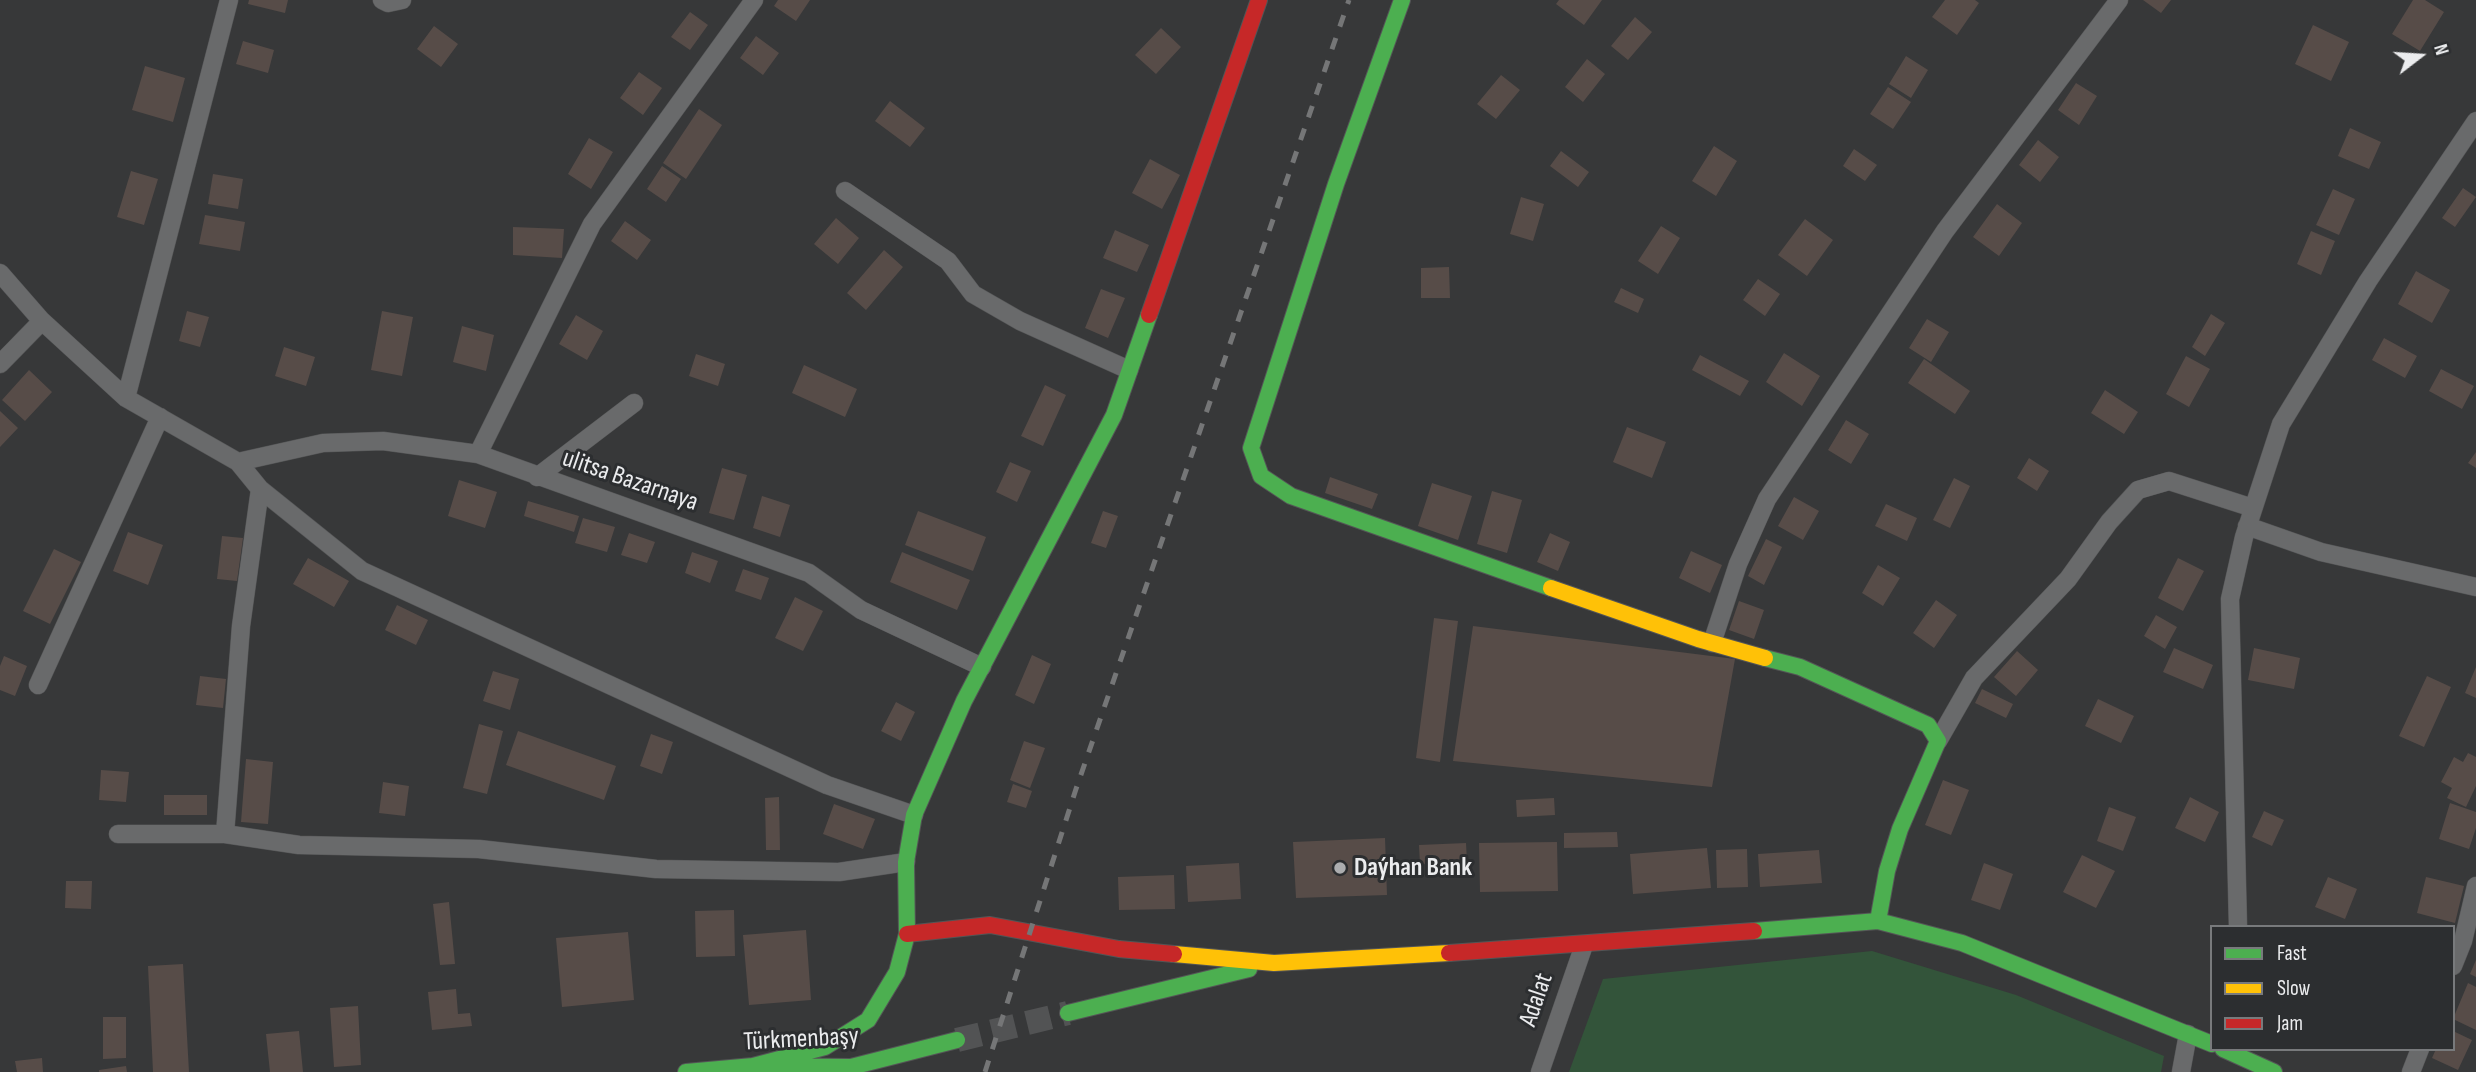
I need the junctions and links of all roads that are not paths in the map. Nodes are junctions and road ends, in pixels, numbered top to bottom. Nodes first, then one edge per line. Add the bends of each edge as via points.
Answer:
1 (229, 0) edge
2 (382, 0) edge
3 (402, 0) edge
4 (754, 0) edge
5 (1259, 0) edge
6 (1402, 0) edge
7 (2119, 0) edge
8 (2476, 121) edge
9 (845, 191) dead end
10 (0, 273) edge
11 (42, 321) junction
12 (0, 364) edge
13 (1129, 370) junction
14 (126, 398) junction
15 (634, 403) dead end
16 (160, 417) junction
17 (478, 454) junction
18 (238, 462) junction
19 (537, 477) junction
20 (261, 489) junction
21 (2253, 508) junction
22 (2247, 526) junction
23 (2476, 587) edge
24 (1712, 643) junction
25 (982, 667) junction
26 (38, 685) dead end
27 (1938, 741) junction
28 (914, 815) junction
29 (118, 834) dead end
30 (225, 834) junction
31 (906, 862) junction
32 (2476, 886) edge
33 (1878, 921) junction
34 (2238, 925) edge
35 (907, 934) junction
36 (1584, 945) junction
37 (2455, 961) edge
38 (1274, 963) junction
39 (1069, 1013) tunnel mouth
40 (2189, 1034) junction
41 (957, 1040) tunnel mouth
42 (2210, 1042) edge
43 (2231, 1051) edge
44 (2419, 1051) edge
45 (753, 1066) junction
46 (686, 1072) edge
47 (1540, 1072) edge
48 (2181, 1072) edge
49 (2274, 1072) edge
50 (2411, 1072) edge

1 - 14 street
2 - 3 street
4 - 17 street via 592,224
5 - 13 street
6 - 24 street via 1336,184 1251,447 1261,475 1291,496
7 - 24 street via 1945,231 1767,499 1738,564
8 - 21 street via 2368,281 2281,424
9 - 13 street via 948,261 973,294 1020,321
10 - 11 street
11 - 12 street
11 - 14 street
13 - 25 street via 1114,415
14 - 16 street
15 - 19 street
16 - 18 street
16 - 26 street
17 - 18 street, ulitsa Bazarnaya via 383,441 323,443
17 - 19 street, ulitsa Bazarnaya
18 - 20 street
19 - 25 street, ulitsa Bazarnaya via 808,573 860,610
20 - 28 street via 362,571 827,785
20 - 30 street via 241,626
21 - 22 street
21 - 27 street via 2169,481 2138,490 2068,579 1974,678
22 - 23 street via 2320,552
22 - 34 street via 2231,599
24 - 27 street via 1800,667 1861,693 1928,725
25 - 28 street
27 - 33 street via 1900,829
28 - 31 street
29 - 30 street
30 - 31 street via 299,845 479,849 656,869 839,872
31 - 35 street
32 - 37 street
33 - 36 street
33 - 40 street via 1962,943
35 - 38 street via 990,925 1119,950
35 - 45 street via 897,972 868,1020 825,1047
36 - 38 street
36 - 47 street, Adalat
38 - 39 street
40 - 42 street
40 - 48 street
41 - 45 street, Türkmenbaşy via 851,1067
43 - 49 street
44 - 50 street
45 - 46 street, Türkmenbaşy

